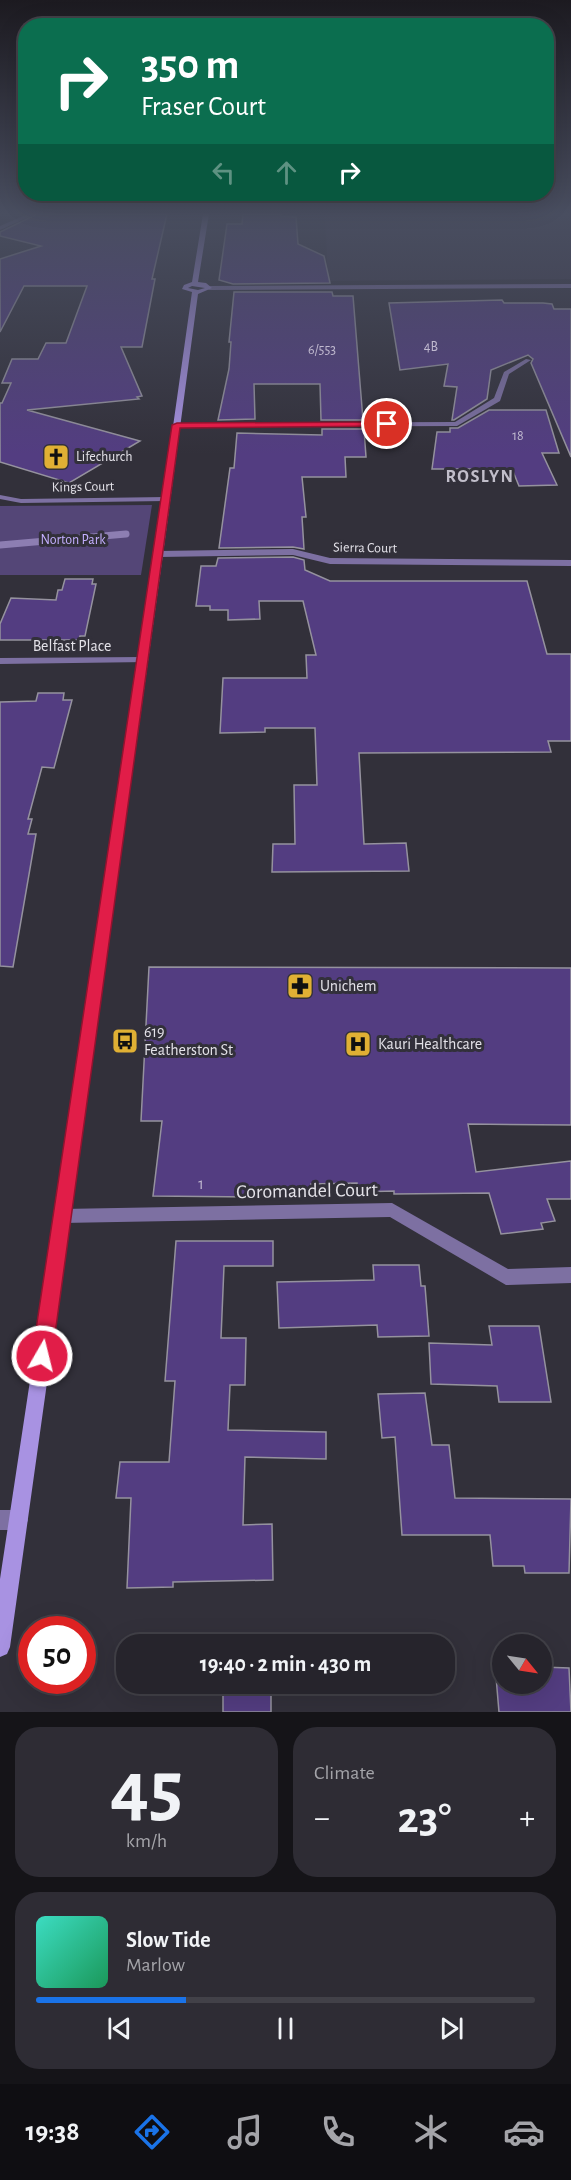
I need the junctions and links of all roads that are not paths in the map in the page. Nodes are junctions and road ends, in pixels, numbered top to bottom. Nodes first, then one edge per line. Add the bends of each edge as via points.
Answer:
1 (194, 294) edge
2 (528, 360) dead end
3 (177, 425) junction
4 (0, 496) edge
5 (166, 499) junction
6 (159, 554) junction
7 (571, 563) edge
8 (143, 660) junction
9 (0, 661) edge
10 (62, 1216) junction
11 (571, 1275) edge
12 (9, 1520) edge
13 (0, 1647) edge

1 - 3 main road
2 - 3 street via 506,373 497,399 457,424
3 - 5 main road
4 - 5 street, Kings Court via 21,501
5 - 6 main road
6 - 7 street, Sierra Court via 293,552 330,561
6 - 8 main road
8 - 9 street, Belfast Place
8 - 10 main road
10 - 11 street, Coromandel Court via 392,1210 506,1277
10 - 12 main road
12 - 13 main road

